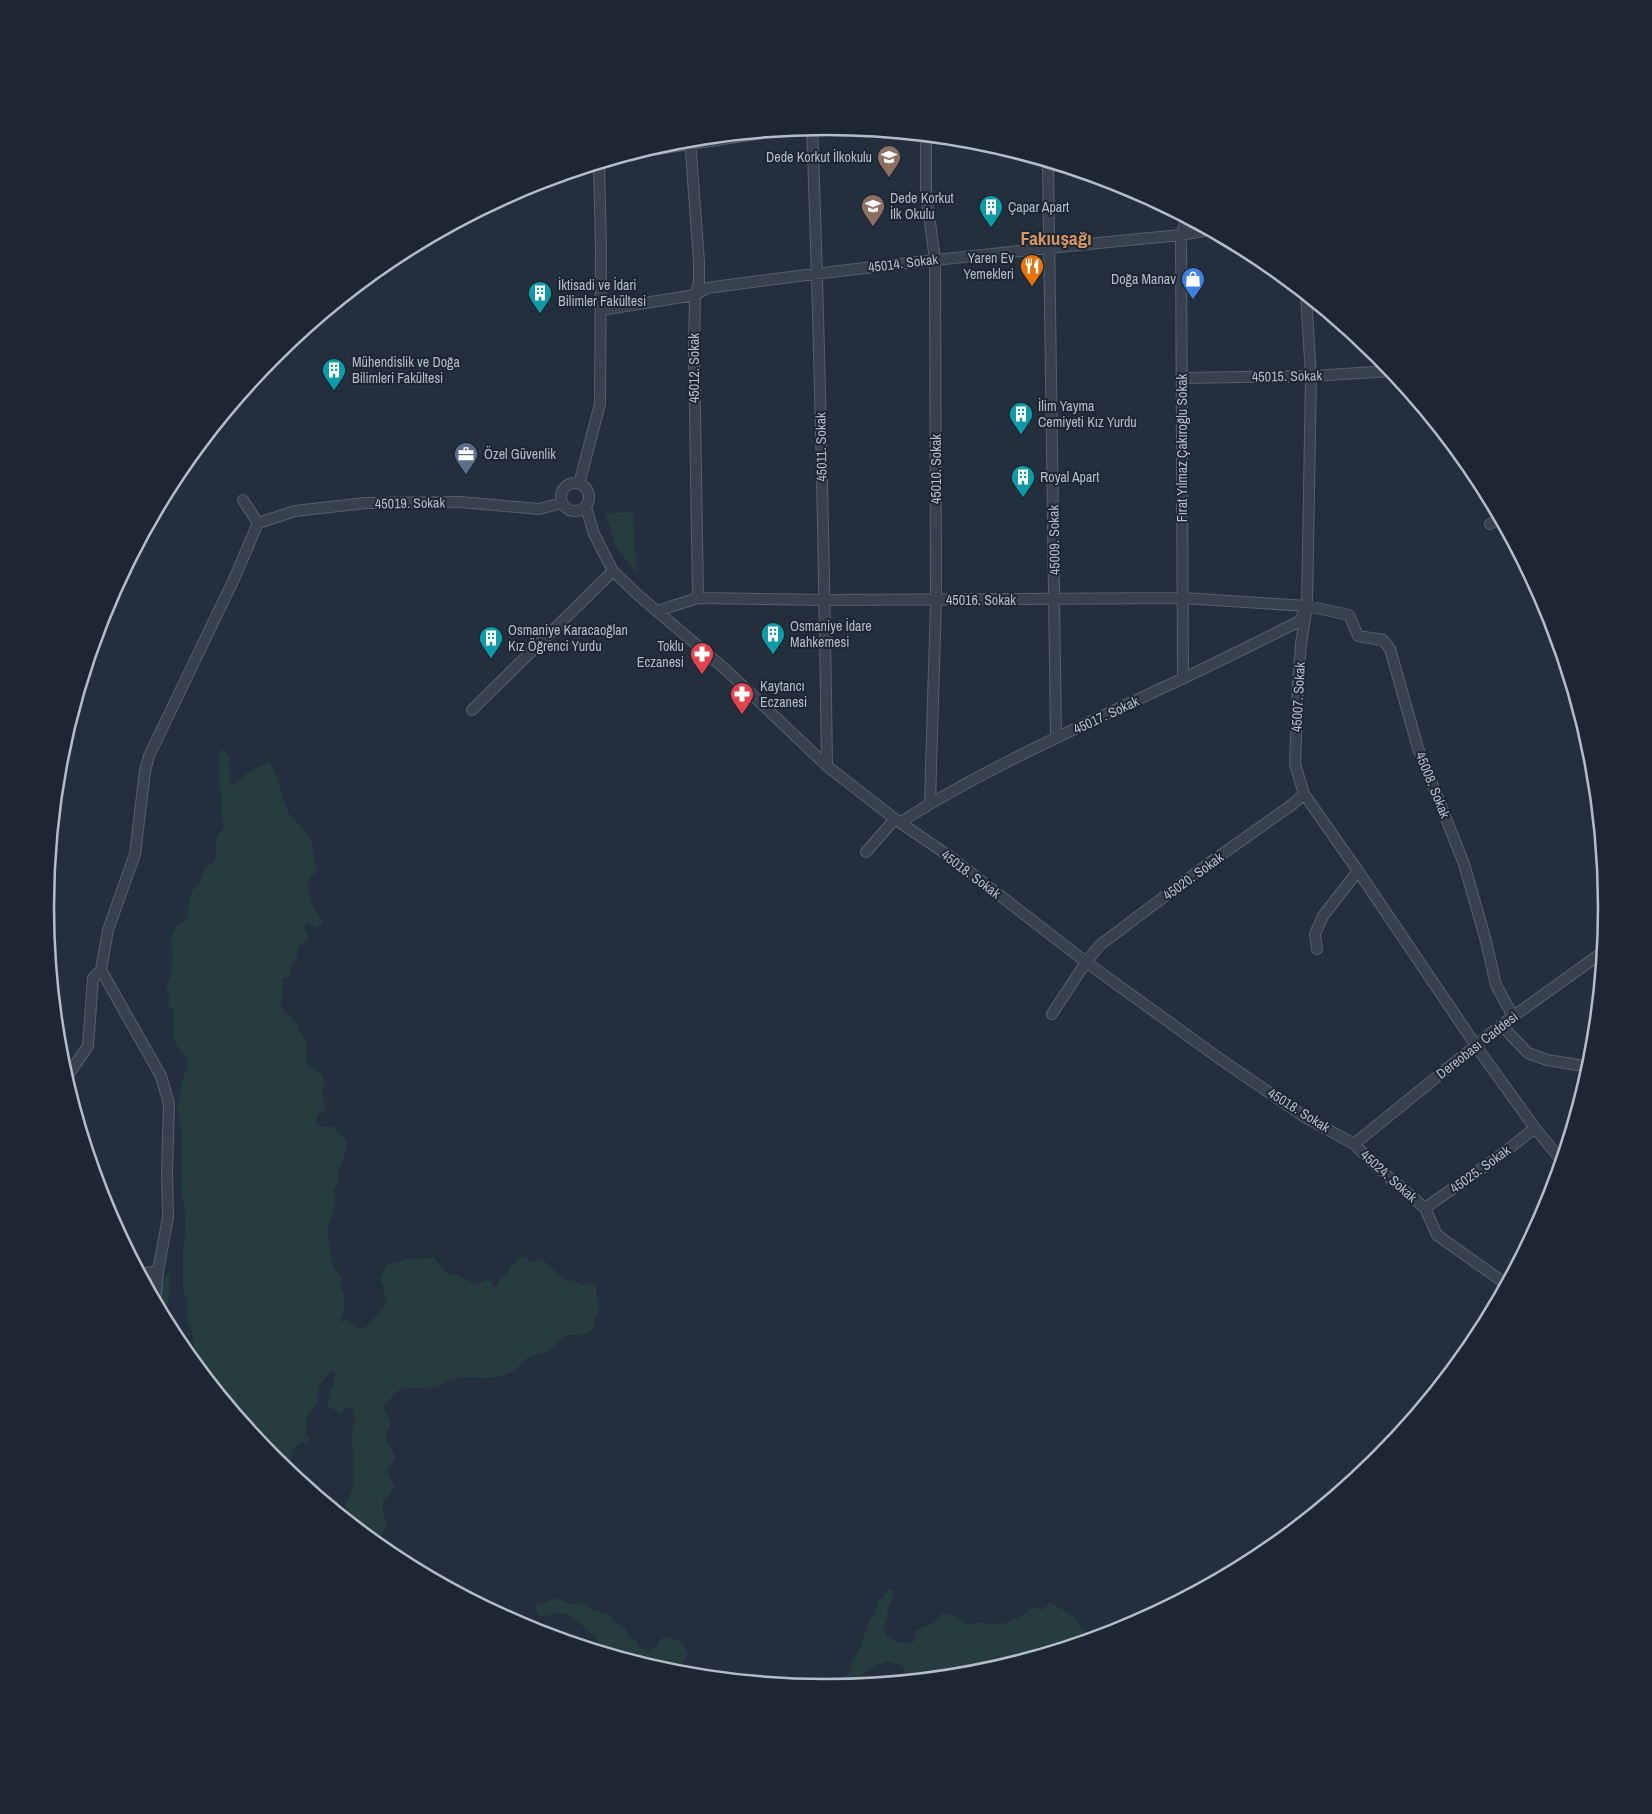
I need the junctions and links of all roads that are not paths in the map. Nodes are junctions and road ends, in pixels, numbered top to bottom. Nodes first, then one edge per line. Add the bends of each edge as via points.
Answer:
1 (812, 135) edge
2 (926, 141) edge
3 (690, 147) edge
4 (1048, 168) edge
5 (599, 169) edge
6 (1185, 223) edge
7 (1193, 228) edge
8 (1181, 235) junction
9 (1050, 248) junction
10 (935, 259) junction
11 (817, 273) junction
12 (695, 295) junction
13 (1306, 303) edge
14 (601, 310) junction
15 (1382, 372) edge
16 (1311, 376) junction
17 (1182, 378) junction
18 (579, 484) junction
19 (243, 500) dead end
20 (562, 503) junction
21 (586, 507) junction
22 (1495, 522) edge
23 (258, 523) junction
24 (1490, 524) dead end
25 (613, 571) junction
26 (698, 598) junction
27 (1182, 598) junction
28 (1054, 599) junction
29 (825, 600) junction
30 (936, 600) junction
31 (1307, 606) junction
32 (656, 611) junction
33 (1183, 679) junction
34 (472, 710) dead end
35 (1056, 738) junction
36 (827, 766) junction
37 (1304, 794) junction
38 (930, 803) junction
39 (898, 820) junction
40 (866, 852) dead end
41 (1358, 871) junction
42 (1316, 949) dead end
43 (1597, 956) edge
44 (1086, 962) junction
45 (101, 970) junction
46 (1052, 1014) dead end
47 (1513, 1016) junction
48 (1501, 1025) junction
49 (1476, 1044) junction
50 (1581, 1066) edge
51 (72, 1070) edge
52 (1534, 1128) junction
53 (1354, 1144) junction
54 (1557, 1155) edge
55 (1425, 1208) junction
56 (158, 1271) junction
57 (146, 1273) edge
58 (1502, 1281) edge
59 (156, 1291) edge

1 - 11 street, 45011. Sokak
2 - 10 street, 45010. Sokak via 926,194
3 - 12 street, 45012. Sokak via 700,262
4 - 9 street, 45009. Sokak
5 - 14 street
6 - 8 street, Fırat Yılmaz Çakıroğlu Sokak
7 - 8 street, 45014. Sokak
8 - 9 street, 45014. Sokak
8 - 17 street, Fırat Yılmaz Çakıroğlu Sokak
9 - 10 street, 45014. Sokak
9 - 28 street, 45009. Sokak
10 - 11 street, 45014. Sokak
10 - 30 street, 45010. Sokak
11 - 12 street, 45014. Sokak via 707,288
11 - 29 street, 45011. Sokak
12 - 14 street, 45014. Sokak
12 - 26 street, 45012. Sokak
13 - 16 street, 45007. Sokak
14 - 18 street via 600,404
15 - 16 street, 45015. Sokak
16 - 17 street, 45015. Sokak
16 - 31 street, 45007. Sokak
17 - 27 street, Fırat Yılmaz Çakıroğlu Sokak
18 - 20 street via 566,486 561,494
18 - 21 street via 589,493
19 - 23 street
20 - 21 street via 573,512
20 - 23 street, 45019. Sokak via 539,509 460,502 365,503 295,511
21 - 25 street, 45018. Sokak via 594,534
22 - 24 street
23 - 45 street via 149,756 135,854 108,930
25 - 32 street, 45018. Sokak
25 - 34 street
26 - 29 street, 45016. Sokak
26 - 32 street, 45016. Sokak
27 - 28 street, 45016. Sokak
27 - 31 street, 45016. Sokak
27 - 33 street, Fırat Yılmaz Çakıroğlu Sokak
28 - 30 street, 45016. Sokak
28 - 35 street, 45009. Sokak
29 - 30 street, 45016. Sokak
29 - 36 street, 45011. Sokak
30 - 38 street, 45010. Sokak
31 - 33 street, 45017. Sokak via 1300,621
31 - 37 street, 45007. Sokak via 1298,682 1295,764
31 - 47 street, 45008. Sokak via 1349,615 1358,636 1383,640 1390,649 1418,748 1464,864 1496,985
32 - 36 street, 45018. Sokak via 725,669
33 - 35 street, 45017. Sokak
35 - 38 street, 45017. Sokak
36 - 39 street, 45018. Sokak
37 - 41 street, 45007. Sokak
37 - 44 street, 45020. Sokak via 1108,939
38 - 39 street, 45017. Sokak
39 - 40 street, 45017. Sokak
39 - 44 street, 45018. Sokak
41 - 42 street via 1323,916 1315,934
41 - 49 street, 45007. Sokak
43 - 47 street, Dereobası Caddesi
44 - 46 street, 45020. Sokak
44 - 53 street, 45018. Sokak via 1212,1054 1305,1117
45 - 51 street via 93,978 88,1046
45 - 56 street via 161,1076 169,1104 168,1217
47 - 48 street, Dereobası Caddesi
48 - 49 street, Dereobası Caddesi
48 - 50 street via 1528,1054
49 - 52 street
49 - 53 street, Dereobası Caddesi
52 - 54 street
52 - 55 street, 45025. Sokak
53 - 55 street, 45024. Sokak
55 - 58 street via 1437,1235
56 - 57 street
56 - 59 street

